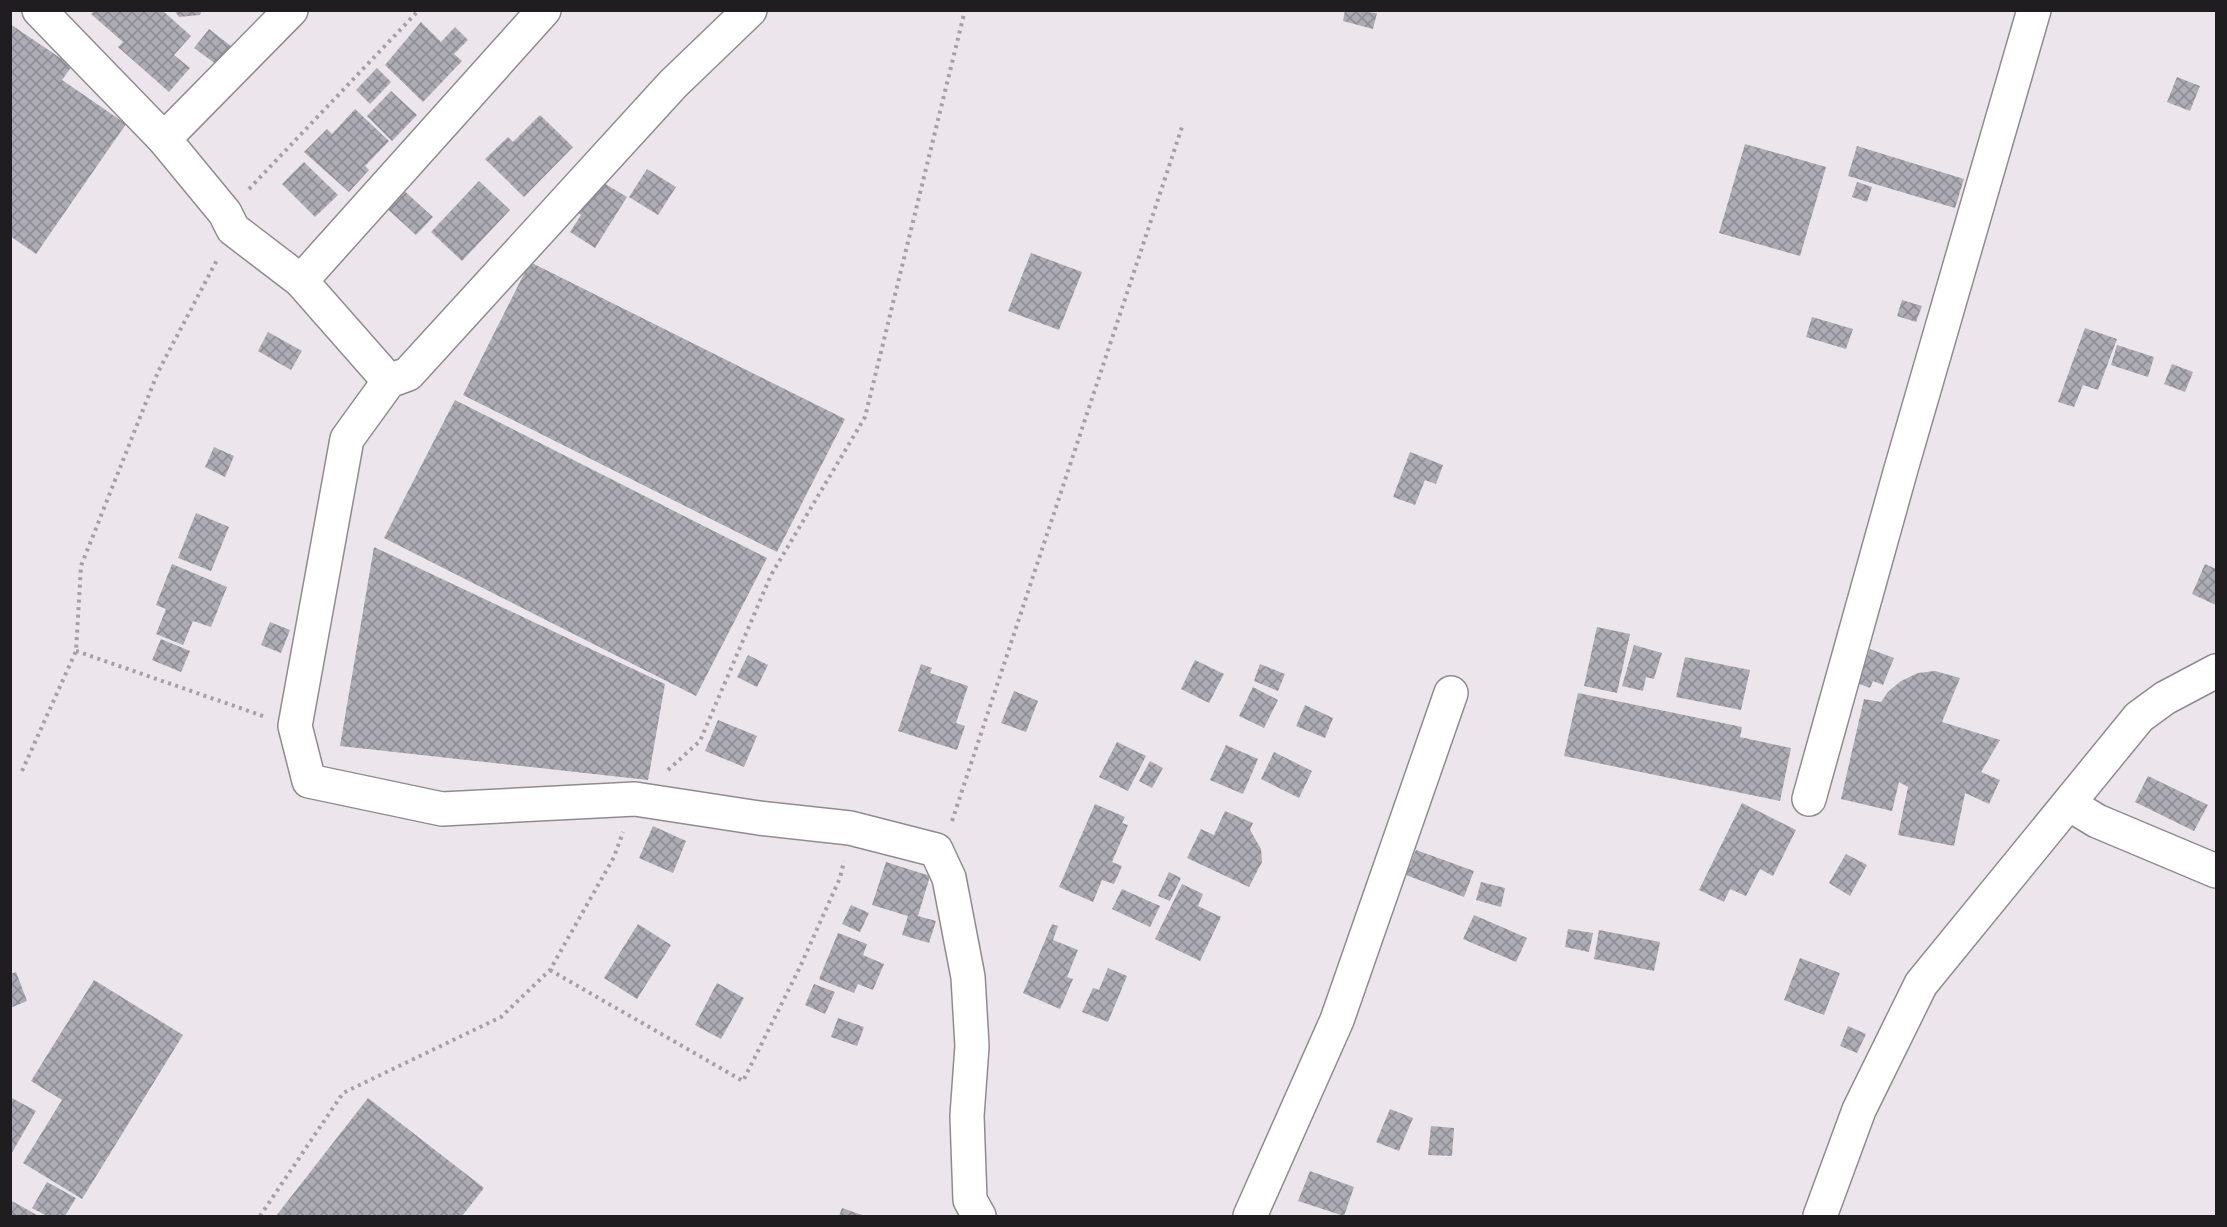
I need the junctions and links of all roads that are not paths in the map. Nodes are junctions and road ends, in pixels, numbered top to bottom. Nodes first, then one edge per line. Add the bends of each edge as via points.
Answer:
1 (39, 10) edge
2 (291, 10) edge
3 (544, 10) edge
4 (750, 10) edge
5 (2034, 10) edge
6 (164, 139) junction
7 (301, 280) junction
8 (389, 381) junction
9 (2217, 671) edge
10 (1451, 693) dead end
11 (1809, 799) dead end
12 (2069, 804) junction
13 (2217, 871) edge
14 (979, 1216) edge
15 (1250, 1216) edge
16 (1820, 1216) edge

1 - 6 street
2 - 6 street
3 - 7 street
4 - 8 street via 674,84 408,374
5 - 11 street
6 - 7 street via 229,221
7 - 8 street
8 - 14 street via 347,439 295,726 309,781 442,809 635,799 850,828 936,850 949,878 968,977 972,1046 967,1116 970,1200
9 - 12 street via 2165,698 2139,717
10 - 15 street via 1337,1020
12 - 13 street via 2097,821
12 - 16 street via 1921,984 1859,1110

